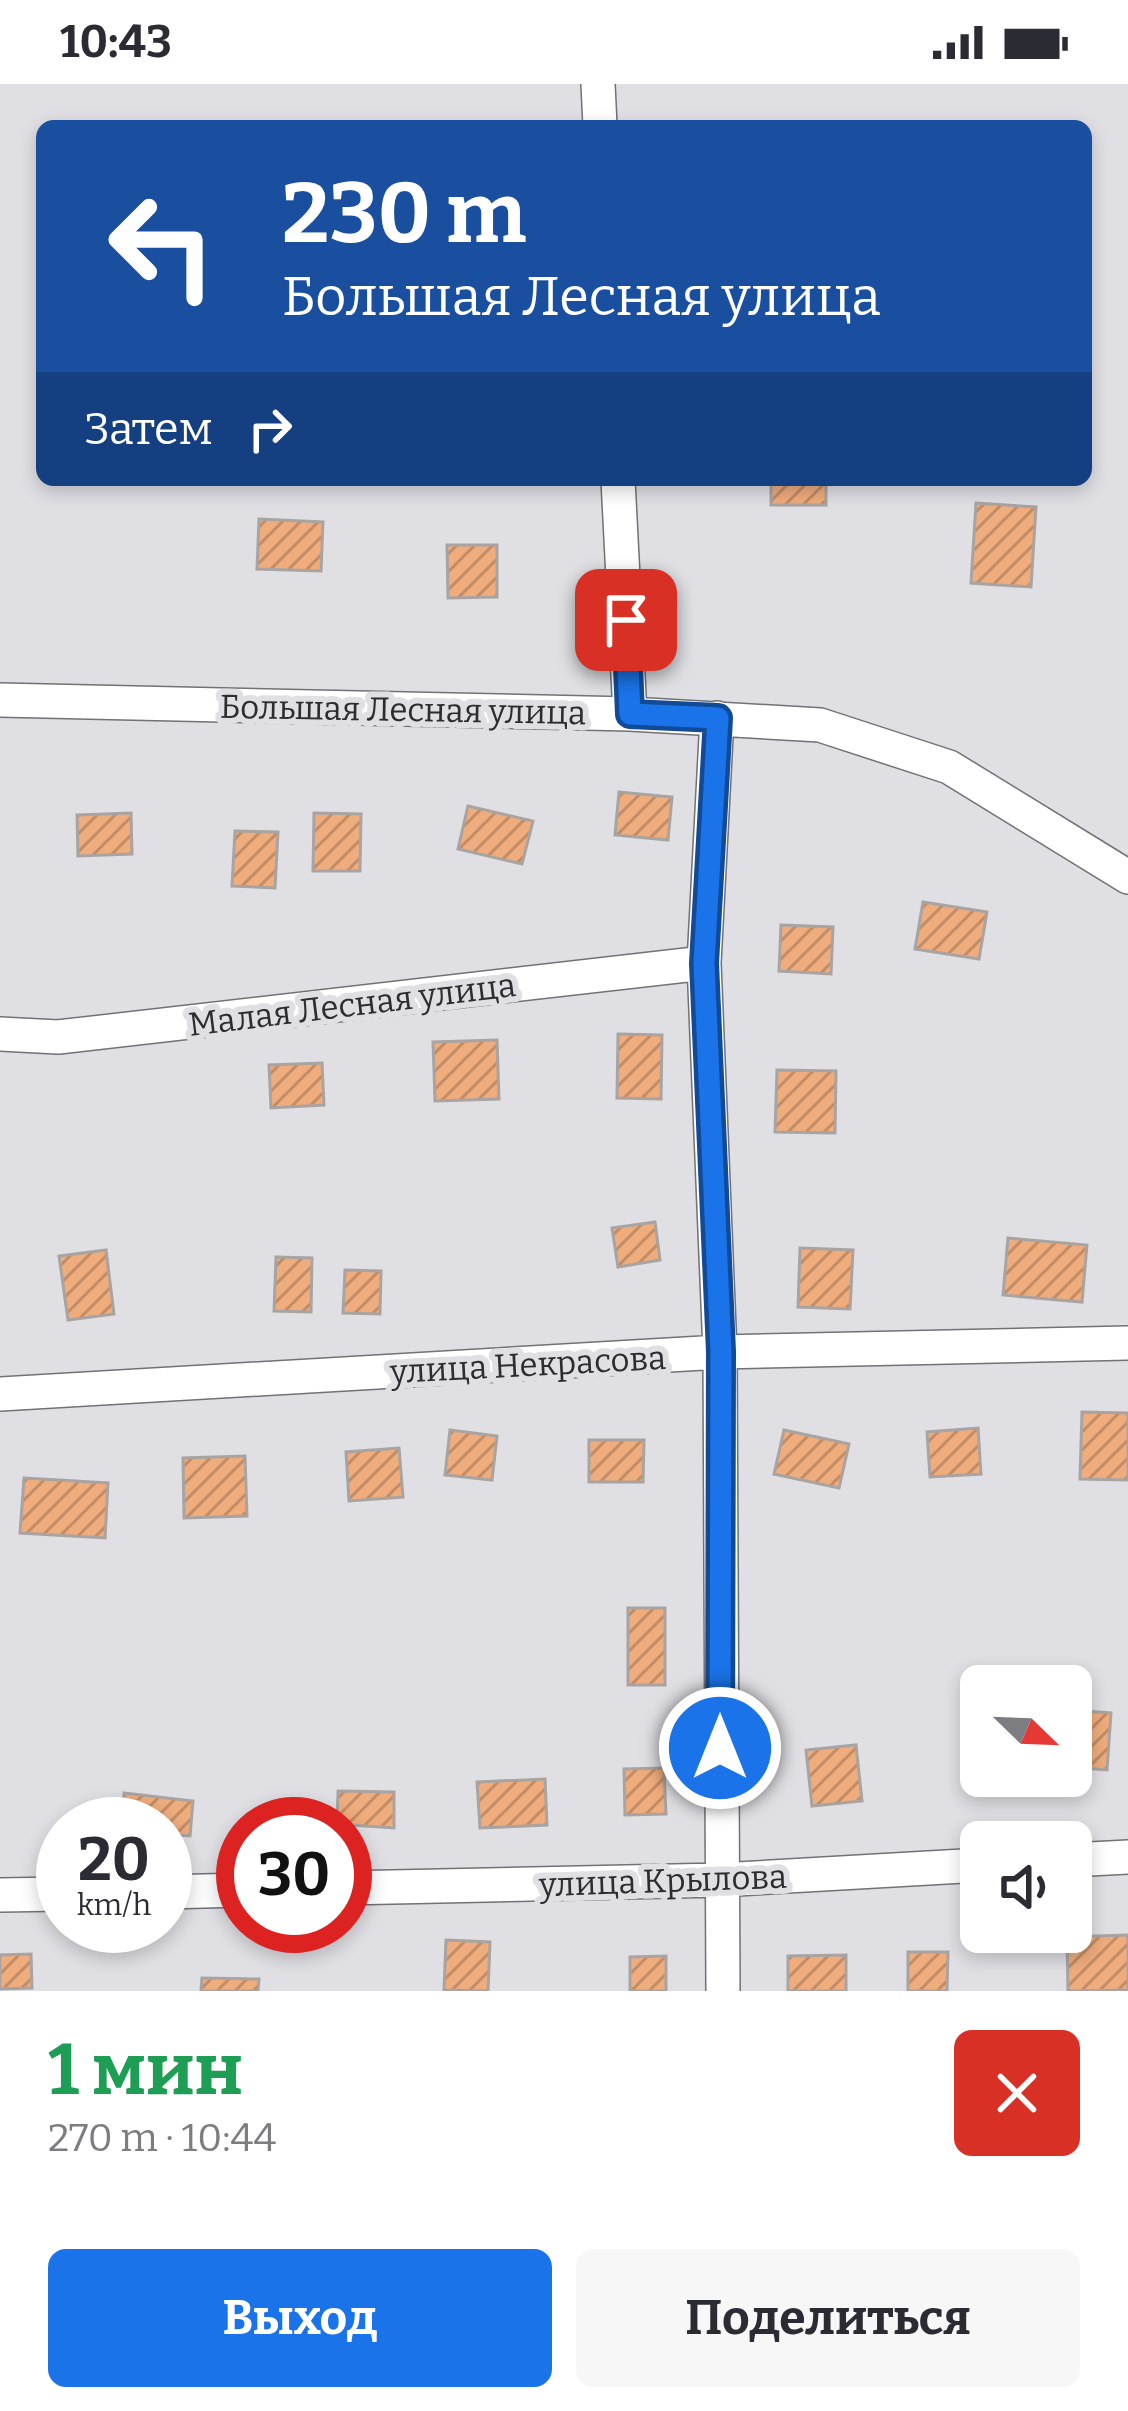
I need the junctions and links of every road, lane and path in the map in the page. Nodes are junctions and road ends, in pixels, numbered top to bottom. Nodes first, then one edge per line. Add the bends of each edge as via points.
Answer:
1 (598, 84) edge
2 (600, 120) edge
3 (618, 486) edge
4 (0, 700) edge
5 (630, 714) junction
6 (718, 718) junction
7 (1128, 877) edge
8 (704, 963) junction
9 (0, 1034) edge
10 (1128, 1343) edge
11 (721, 1352) junction
12 (0, 1394) edge
13 (1128, 1857) edge
14 (1092, 1859) edge
15 (960, 1866) edge
16 (720, 1880) junction
17 (372, 1887) edge
18 (36, 1894) edge
19 (0, 1895) edge
20 (723, 1991) edge

1 - 2 street
3 - 5 street
4 - 5 street, Большая Лесная улица
5 - 6 street, Большая Лесная улица
6 - 7 street, Большая Лесная улица via 820,725 949,767
6 - 8 street
8 - 9 street, Малая Лесная улица via 58,1037
8 - 11 street
10 - 11 street, улица Некрасова
11 - 12 street, улица Некрасова
11 - 16 street
13 - 14 street
15 - 16 street, улица Крылова
16 - 17 street, улица Крылова
16 - 20 street
18 - 19 street

